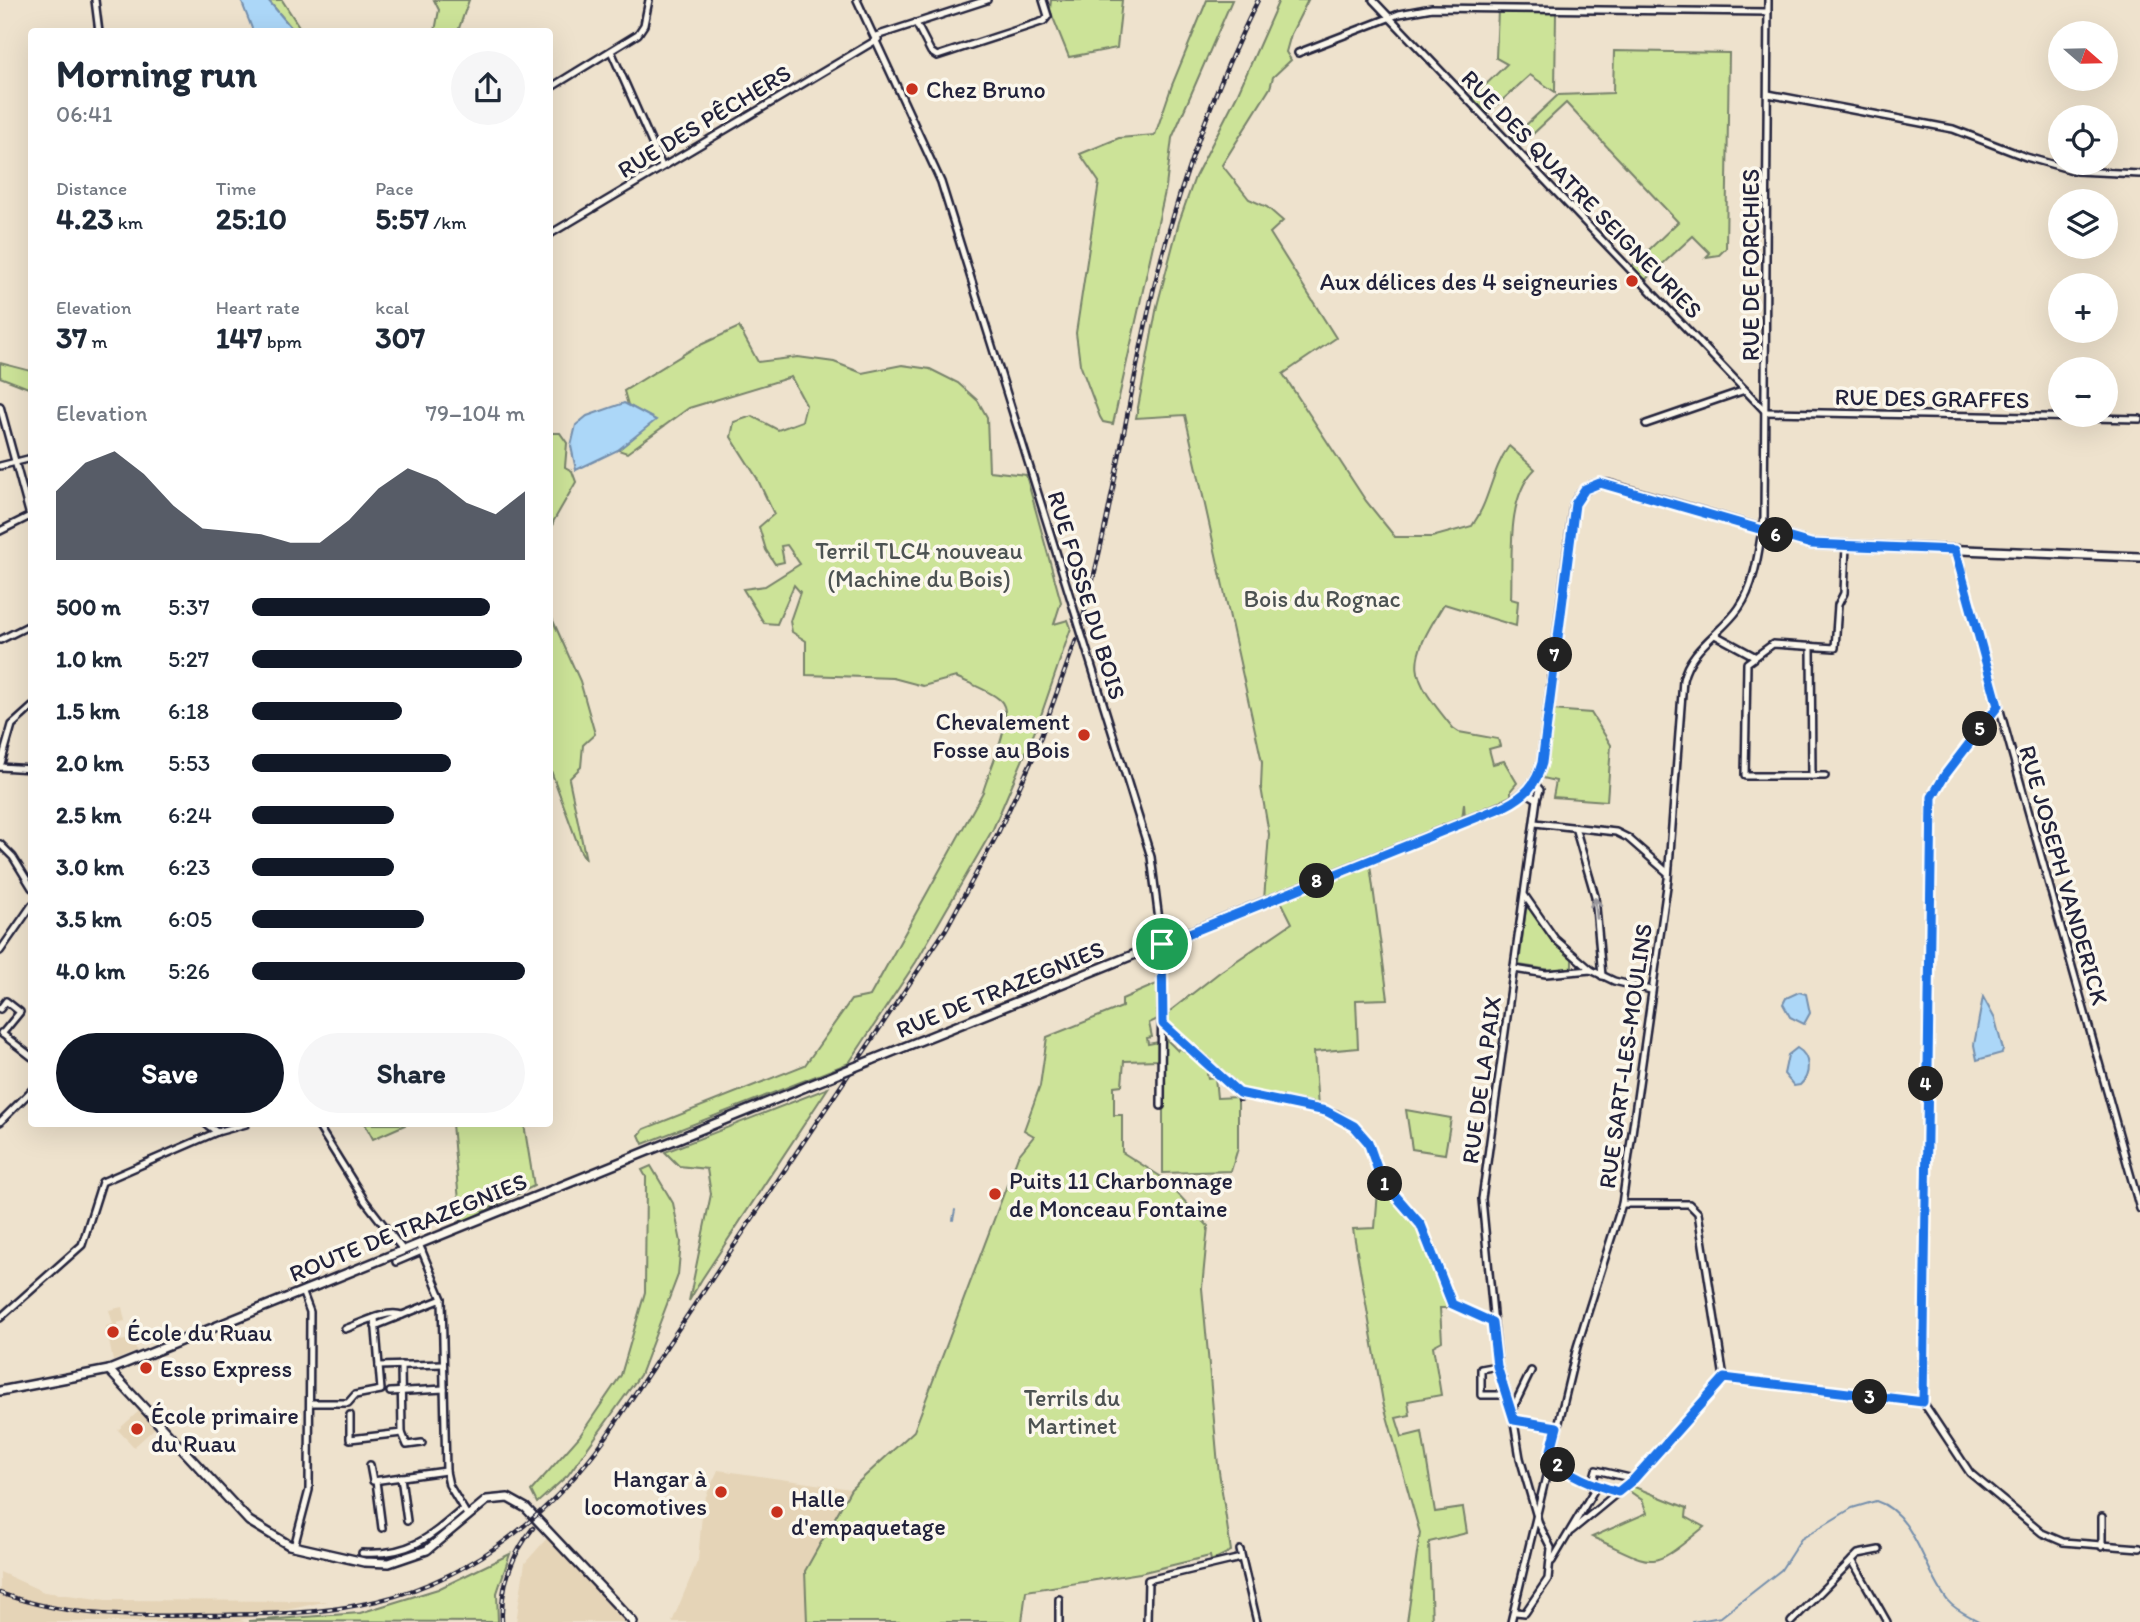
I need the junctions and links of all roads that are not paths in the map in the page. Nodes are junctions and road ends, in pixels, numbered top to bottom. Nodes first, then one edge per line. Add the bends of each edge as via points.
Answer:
1 (95, 0) edge
2 (649, 0) edge
3 (857, 0) edge
4 (987, 0) edge
5 (1043, 0) edge
6 (1373, 0) edge
7 (1768, 0) edge
8 (978, 1) edge
9 (1768, 12) junction
10 (1390, 17) junction
11 (916, 23) junction
12 (98, 28) edge
13 (877, 38) junction
14 (611, 51) junction
15 (1298, 53) dead end
16 (553, 86) edge
17 (1768, 94) junction
18 (662, 166) junction
19 (2140, 174) edge
20 (553, 232) edge
21 (1745, 390) junction
22 (0, 406) edge
23 (1766, 412) junction
24 (2140, 419) edge
25 (1646, 424) dead end
26 (28, 459) edge
27 (15, 462) junction
28 (0, 466) edge
29 (28, 506) edge
30 (28, 517) edge
31 (0, 531) edge
32 (1762, 531) junction
33 (1846, 545) junction
34 (1955, 550) junction
35 (2140, 557) edge
36 (1735, 614) joint
37 (28, 626) edge
38 (1715, 635) junction
39 (0, 640) edge
40 (1811, 646) junction
41 (1754, 656) junction
42 (1998, 706) junction
43 (28, 711) edge
44 (0, 767) edge
45 (28, 769) edge
46 (1811, 776) junction
47 (1825, 776) dead end
48 (1534, 783) junction
49 (1527, 793) junction
50 (1537, 799) junction
51 (1535, 822) junction
52 (1575, 827) junction
53 (0, 844) edge
54 (1668, 873) junction
55 (28, 881) edge
56 (1525, 896) junction
57 (28, 911) edge
58 (1162, 944) junction
59 (0, 951) edge
60 (1514, 970) junction
61 (1591, 970) junction
62 (1602, 976) junction
63 (1651, 990) junction
64 (0, 1009) edge
65 (1163, 1024) junction
66 (1, 1033) edge
67 (28, 1054) edge
68 (825, 1079) joint
69 (28, 1094) edge
70 (1161, 1106) dead end
71 (0, 1122) edge
72 (210, 1127) edge
73 (235, 1127) edge
74 (319, 1127) edge
75 (217, 1132) junction
76 (1622, 1204) junction
77 (2140, 1209) edge
78 (420, 1248) junction
79 (403, 1250) junction
80 (396, 1262) dead end
81 (303, 1291) junction
82 (442, 1299) junction
83 (402, 1315) junction
84 (0, 1318) edge
85 (374, 1318) junction
86 (1492, 1322) junction
87 (375, 1326) junction
88 (345, 1329) dead end
89 (443, 1364) junction
90 (401, 1365) junction
91 (379, 1366) junction
92 (1497, 1366) junction
93 (109, 1370) junction
94 (1531, 1370) dead end
95 (1724, 1378) junction
96 (444, 1389) junction
97 (0, 1391) edge
98 (402, 1391) junction
99 (390, 1392) dead end
100 (1506, 1395) junction
101 (1923, 1402) junction
102 (310, 1403) junction
103 (1512, 1410) junction
104 (350, 1415) dead end
105 (1514, 1420) junction
106 (1557, 1427) junction
107 (402, 1433) junction
108 (422, 1443) dead end
109 (1549, 1458) junction
110 (370, 1465) dead end
111 (446, 1471) junction
112 (401, 1478) junction
113 (1634, 1479) junction
114 (376, 1481) junction
115 (1594, 1486) junction
116 (1618, 1492) junction
117 (1536, 1511) junction
118 (465, 1512) junction
119 (2102, 1517) dead end
120 (407, 1521) dead end
121 (382, 1528) dead end
122 (1571, 1531) junction
123 (294, 1547) junction
124 (2102, 1547) junction
125 (2140, 1548) edge
126 (1240, 1550) dead end
127 (1879, 1550) dead end
128 (362, 1553) dead end
129 (1241, 1558) junction
130 (1552, 1560) junction
131 (1852, 1560) junction
132 (1059, 1599) dead end
133 (1516, 1612) junction
134 (633, 1622) edge
135 (1059, 1622) edge
136 (1147, 1622) edge
137 (1257, 1622) edge
138 (1511, 1622) edge
139 (1791, 1622) edge
140 (1887, 1622) edge

1 - 12 street
2 - 14 street via 638,34
3 - 13 street, RUE FOSSE DU BOIS
4 - 8 street, RUE DES PÊCHERS
5 - 11 street via 1048,16 1044,21 937,56 930,52
6 - 10 street, RUE DES QUATRE SEIGNEURIES
7 - 9 street, RUE DE FORCHIES
8 - 11 street, RUE DES PÊCHERS
9 - 10 street via 1432,8
9 - 17 street, RUE DE FORCHIES
10 - 15 street
10 - 21 street, RUE DES QUATRE SEIGNEURIES
11 - 13 street, RUE DES PÊCHERS
13 - 18 street, RUE DES PÊCHERS
13 - 58 street, RUE FOSSE DU BOIS via 941,182 1151,857
14 - 16 street
14 - 18 street
17 - 19 street via 1954,129 2076,171
17 - 23 street, RUE DE FORCHIES
18 - 20 street, RUE DES PÊCHERS
21 - 23 street, RUE DES QUATRE SEIGNEURIES
21 - 25 street
22 - 27 street
23 - 24 street, RUE DES GRAFFES
23 - 32 street, RUE DE FORCHIES
26 - 27 street
27 - 28 street
27 - 29 street
30 - 31 street
32 - 33 main road via 1811,544
32 - 36 street, RUE DE FORCHIES via 1749,587
32 - 48 main road, RUE DE TRAZEGNIES via 1608,484 1593,485 1580,495 1573,513 1542,763
33 - 34 main road
33 - 40 street via 1835,648
34 - 35 main road
34 - 42 street, RUE JOSEPH VANDERICK
36 - 38 street, RUE SART-LES-MOULINS
37 - 39 street
38 - 41 street
38 - 54 street, RUE SART-LES-MOULINS via 1694,656 1683,680
40 - 41 street via 1773,644
40 - 46 street
41 - 46 street via 1746,663 1745,776
42 - 77 street, RUE JOSEPH VANDERICK
42 - 101 street via 1932,797
43 - 44 street via 12,725
44 - 45 street
46 - 47 street
48 - 49 main road, RUE DE TRAZEGNIES
48 - 50 street, RUE DE LA PAIX via 1540,790
49 - 50 street
49 - 58 main road, RUE DE TRAZEGNIES via 1500,808
50 - 51 street, RUE DE LA PAIX
51 - 52 street
51 - 56 street, RUE DE LA PAIX
52 - 54 street via 1607,829 1625,836
62 -> 52 street via 1595,896
53 - 55 street
54 - 63 street, RUE SART-LES-MOULINS
56 - 60 street, RUE DE LA PAIX
56 - 61 street via 1555,939
57 - 59 street
58 - 65 street, RUE FOSSE DU BOIS
58 - 68 main road, RUE DE TRAZEGNIES, bridge
60 - 61 street via 1546,974
60 - 86 street, RUE DE LA PAIX via 1482,1199
61 - 62 street
62 - 63 street
63 - 76 street, RUE SART-LES-MOULINS
64 - 66 street via 6,1001 20,1012
65 - 70 street, RUE FOSSE DU BOIS
65 - 86 street via 1240,1095 1326,1111 1354,1126 1368,1142 1381,1179 1421,1225 1452,1304
66 - 67 street
68 - 78 main road, ROUTE DE TRAZEGNIES
69 - 71 street
72 - 75 street
73 - 75 street
74 - 79 street via 365,1201
75 - 84 street via 102,1182 82,1245
76 - 95 street via 1689,1204 1698,1213
76 - 106 street, RUE SART-LES-MOULINS
78 - 79 main road, ROUTE DE TRAZEGNIES
78 - 80 street
78 - 82 street
79 - 81 main road, ROUTE DE TRAZEGNIES
81 - 93 main road, ROUTE DE TRAZEGNIES
81 - 102 street via 310,1312
82 - 83 street
82 - 89 street
83 - 85 street
83 - 87 street
85 - 87 street
85 - 88 street
86 - 92 street, RUE DE LA PAIX
87 - 91 street
89 - 90 street
89 - 96 street
90 - 91 street
90 - 98 street
91 - 102 street via 381,1390 355,1395 348,1403
92 - 100 street, RUE DE LA PAIX
92 - 100 street via 1481,1369 1481,1395
93 - 97 main road, ROUTE DE TRAZEGNIES
93 - 123 main road via 249,1521
94 - 103 street
95 - 101 street
95 - 113 street
96 - 98 street
96 - 111 street
98 - 99 street
98 - 107 street
100 - 103 street, RUE DE LA PAIX
101 - 124 street via 1970,1473 2042,1533 2063,1542
102 - 123 street via 309,1490
103 - 105 street, RUE DE LA PAIX
104 - 107 street via 350,1439
105 - 106 street
105 - 117 street, RUE DE LA PAIX
106 - 109 street, RUE SART-LES-MOULINS
107 - 108 street via 407,1445
109 - 115 street
109 - 117 street, RUE SART-LES-MOULINS
110 - 114 street
111 - 112 street
111 - 118 street
112 - 114 street
112 - 120 street
113 - 115 street via 1596,1470
113 - 116 street
114 - 121 street
115 - 116 street
115 - 122 street
116 - 122 street
117 - 130 street, RUE DE LA PAIX
117 - 133 street, RUE SART-LES-MOULINS
118 - 123 main road via 426,1550 392,1562 368,1563
118 - 128 street via 409,1548 385,1555
118 - 134 main road via 493,1498 519,1502
119 - 124 street
122 - 130 street
124 - 125 street
126 - 129 street
127 - 131 street
129 - 136 street via 1152,1578 1146,1585
129 - 137 street
130 - 133 street via 1537,1598 1525,1612
131 - 139 street
131 - 140 street
132 - 135 street
133 - 138 street

